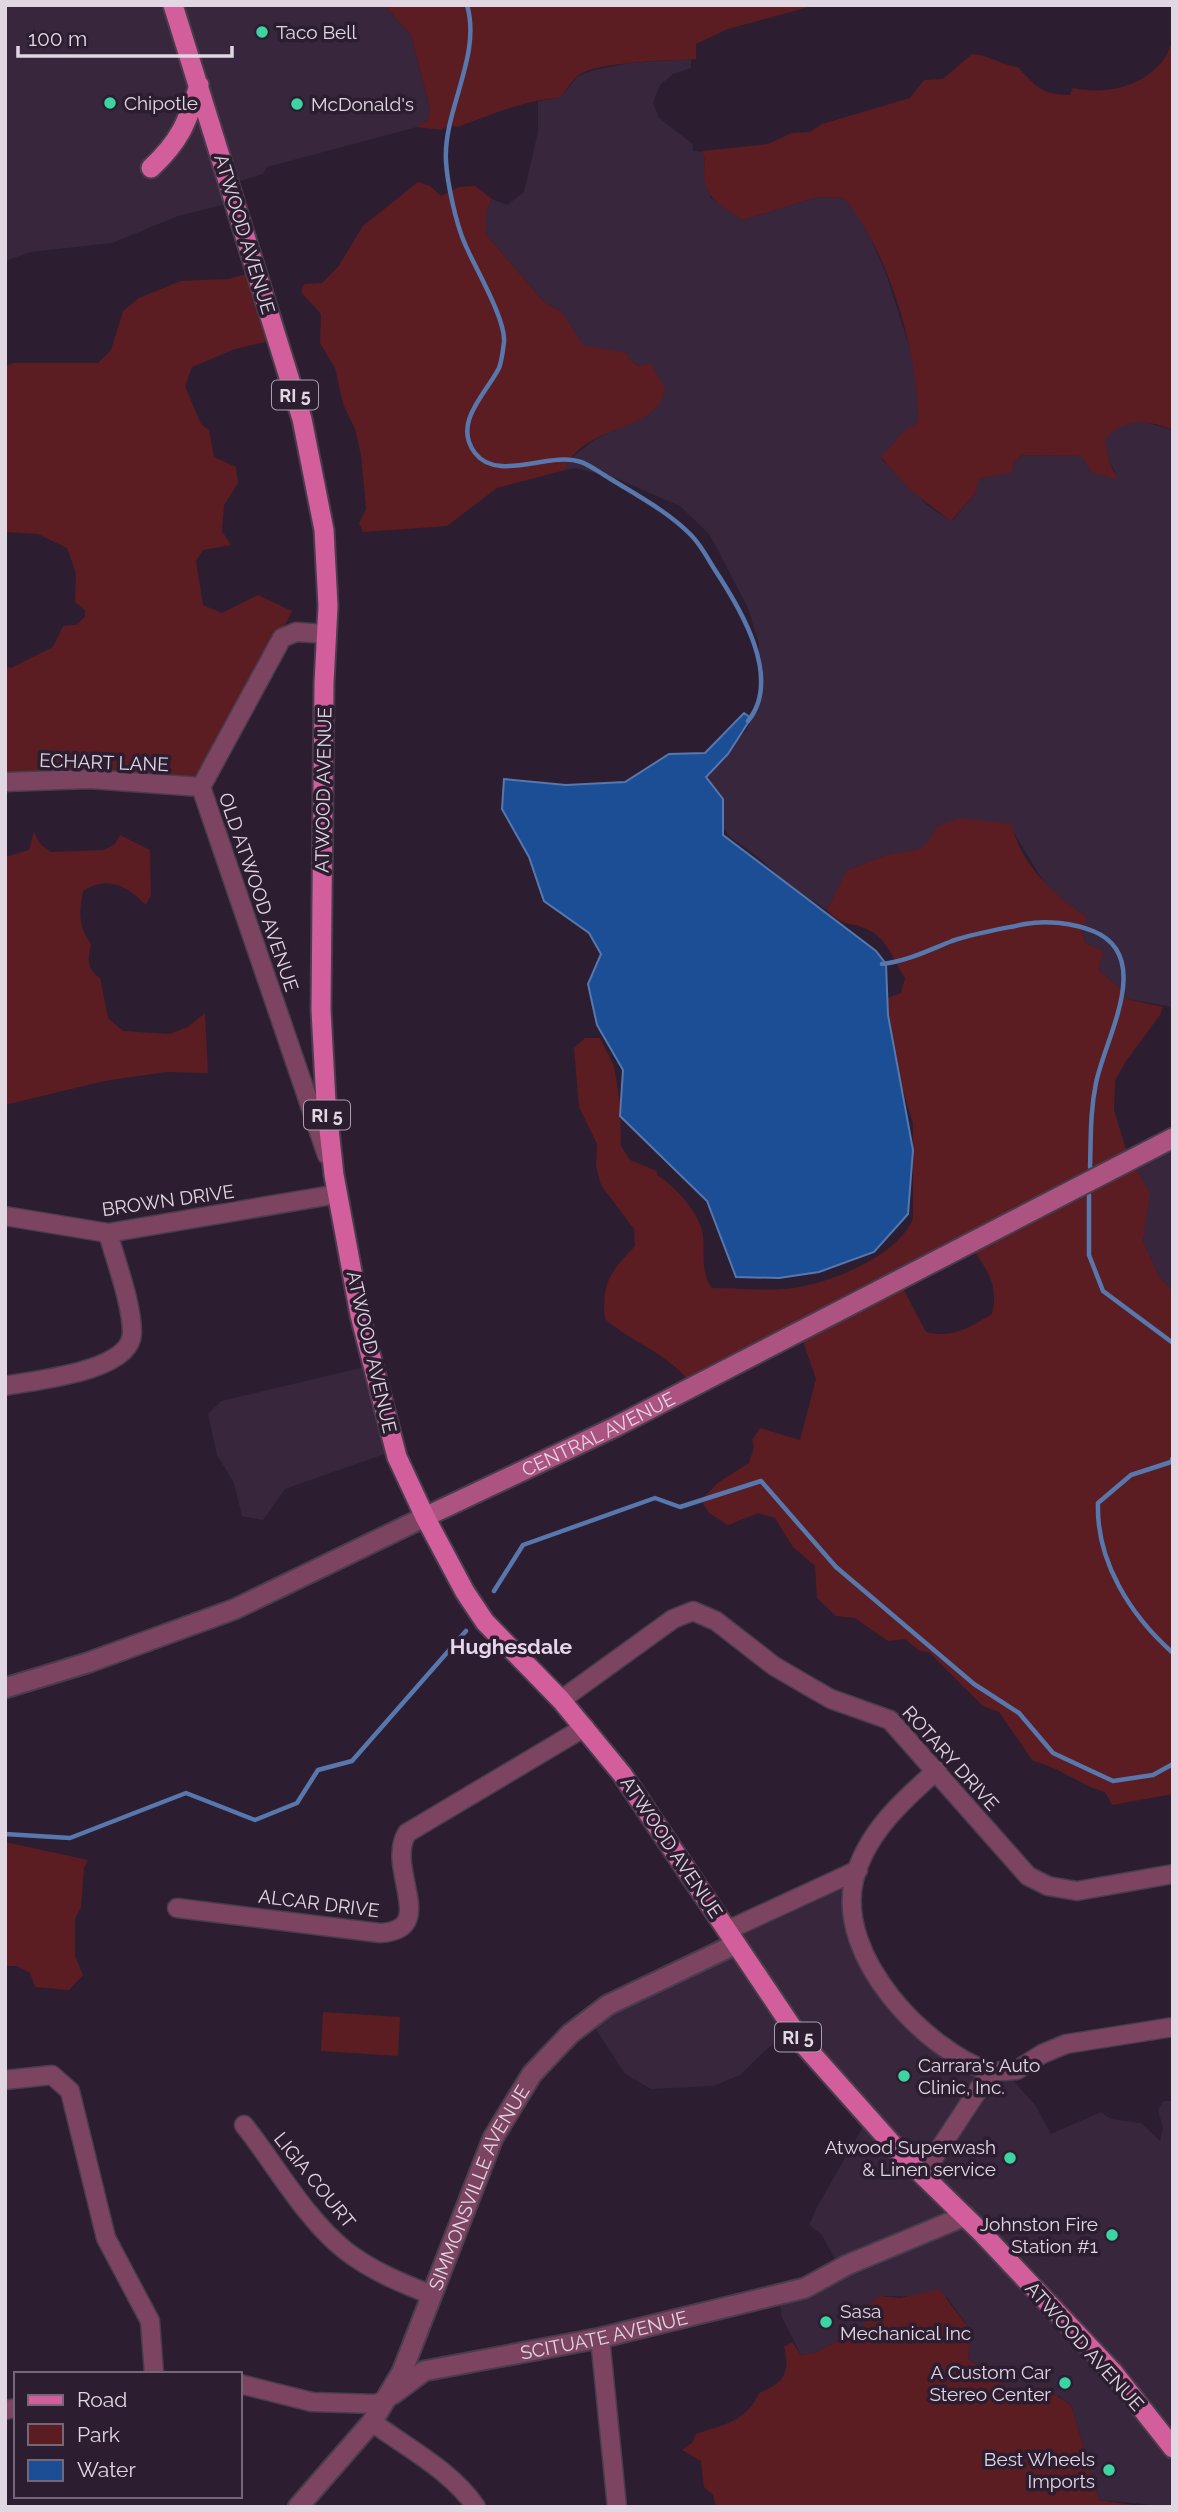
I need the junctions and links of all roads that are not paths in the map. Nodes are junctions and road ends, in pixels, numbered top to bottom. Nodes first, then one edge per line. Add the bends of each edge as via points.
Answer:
1 (173, 5) edge
2 (199, 85) junction
3 (151, 168) dead end
4 (327, 634) junction
5 (5, 782) edge
6 (201, 787) junction
7 (1173, 1138) edge
8 (336, 1185) junction
9 (5, 1216) edge
10 (108, 1233) junction
11 (5, 1386) edge
12 (425, 1517) junction
13 (5, 1688) edge
14 (561, 1700) junction
15 (585, 1727) junction
16 (937, 1770) junction
17 (858, 1870) junction
18 (1173, 1874) edge
19 (177, 1908) dead end
20 (732, 1937) junction
21 (1173, 2027) edge
22 (990, 2073) junction
23 (5, 2080) edge
24 (244, 2124) dead end
25 (923, 2174) junction
26 (965, 2216) junction
27 (432, 2295) junction
28 (600, 2338) junction
29 (154, 2372) edge
30 (242, 2384) edge
31 (388, 2398) junction
32 (372, 2422) junction
33 (1170, 2441) edge
34 (298, 2507) edge
35 (476, 2507) edge
36 (617, 2507) edge

1 - 2 main road, ATWOOD AVENUE / RI 5
2 - 3 main road via 187,124 173,147
2 - 4 main road, ATWOOD AVENUE / RI 5 via 305,429 328,568
4 - 6 street, OLD ATWOOD AVENUE via 296,632 282,638
4 - 8 main road, ATWOOD AVENUE / RI 5 via 321,1010
5 - 6 street, ECHART LANE via 90,779
6 - 8 street, OLD ATWOOD AVENUE
7 - 12 main road, CENTRAL AVENUE via 615,1427
8 - 10 street, BROWN DRIVE
8 - 12 main road, ATWOOD AVENUE / RI 5 via 360,1315 387,1422 397,1457
9 - 10 street, BROWN DRIVE
10 - 11 street via 132,1334 129,1347 122,1355 92,1368
12 - 13 street, CENTRAL AVENUE via 235,1609
12 - 14 main road, ATWOOD AVENUE / RI 5 via 485,1622
14 - 15 main road, ATWOOD AVENUE / RI 5
14 - 16 street, ROTARY DRIVE via 673,1619 694,1611 831,1699 890,1720
15 - 19 street, ALCAR DRIVE via 407,1833 401,1865 410,1911 406,1923 395,1931 380,1933
15 - 20 main road, ATWOOD AVENUE / RI 5 via 665,1833
16 - 17 street via 875,1831
16 - 18 street, ROTARY DRIVE via 1015,1863 1048,1886 1085,1890
17 - 20 street
17 - 22 street via 853,1889 855,1920 876,1974 929,2037 966,2064
20 - 25 main road, ATWOOD AVENUE / RI 5 via 804,2045
20 - 27 street, SIMMONSVILLE AVENUE via 608,2005 540,2065 510,2105 493,2138
21 - 22 street via 1066,2044 1017,2070
22 - 25 street
23 - 29 street via 52,2075 70,2091 106,2238 150,2321
24 - 27 street, LIGIA COURT via 326,2233 380,2273
25 - 26 main road, ATWOOD AVENUE / RI 5
26 - 28 street, SCITUATE AVENUE via 846,2265 805,2288
26 - 33 main road, ATWOOD AVENUE / RI 5 via 1113,2372
27 - 31 street, SIMMONSVILLE AVENUE
28 - 31 street, SCITUATE AVENUE via 424,2371
28 - 36 street
30 - 31 street, SCITUATE AVENUE via 312,2402 377,2404
31 - 32 street, SIMMONSVILLE AVENUE
32 - 34 street, SIMMONSVILLE AVENUE
32 - 35 street via 437,2468

